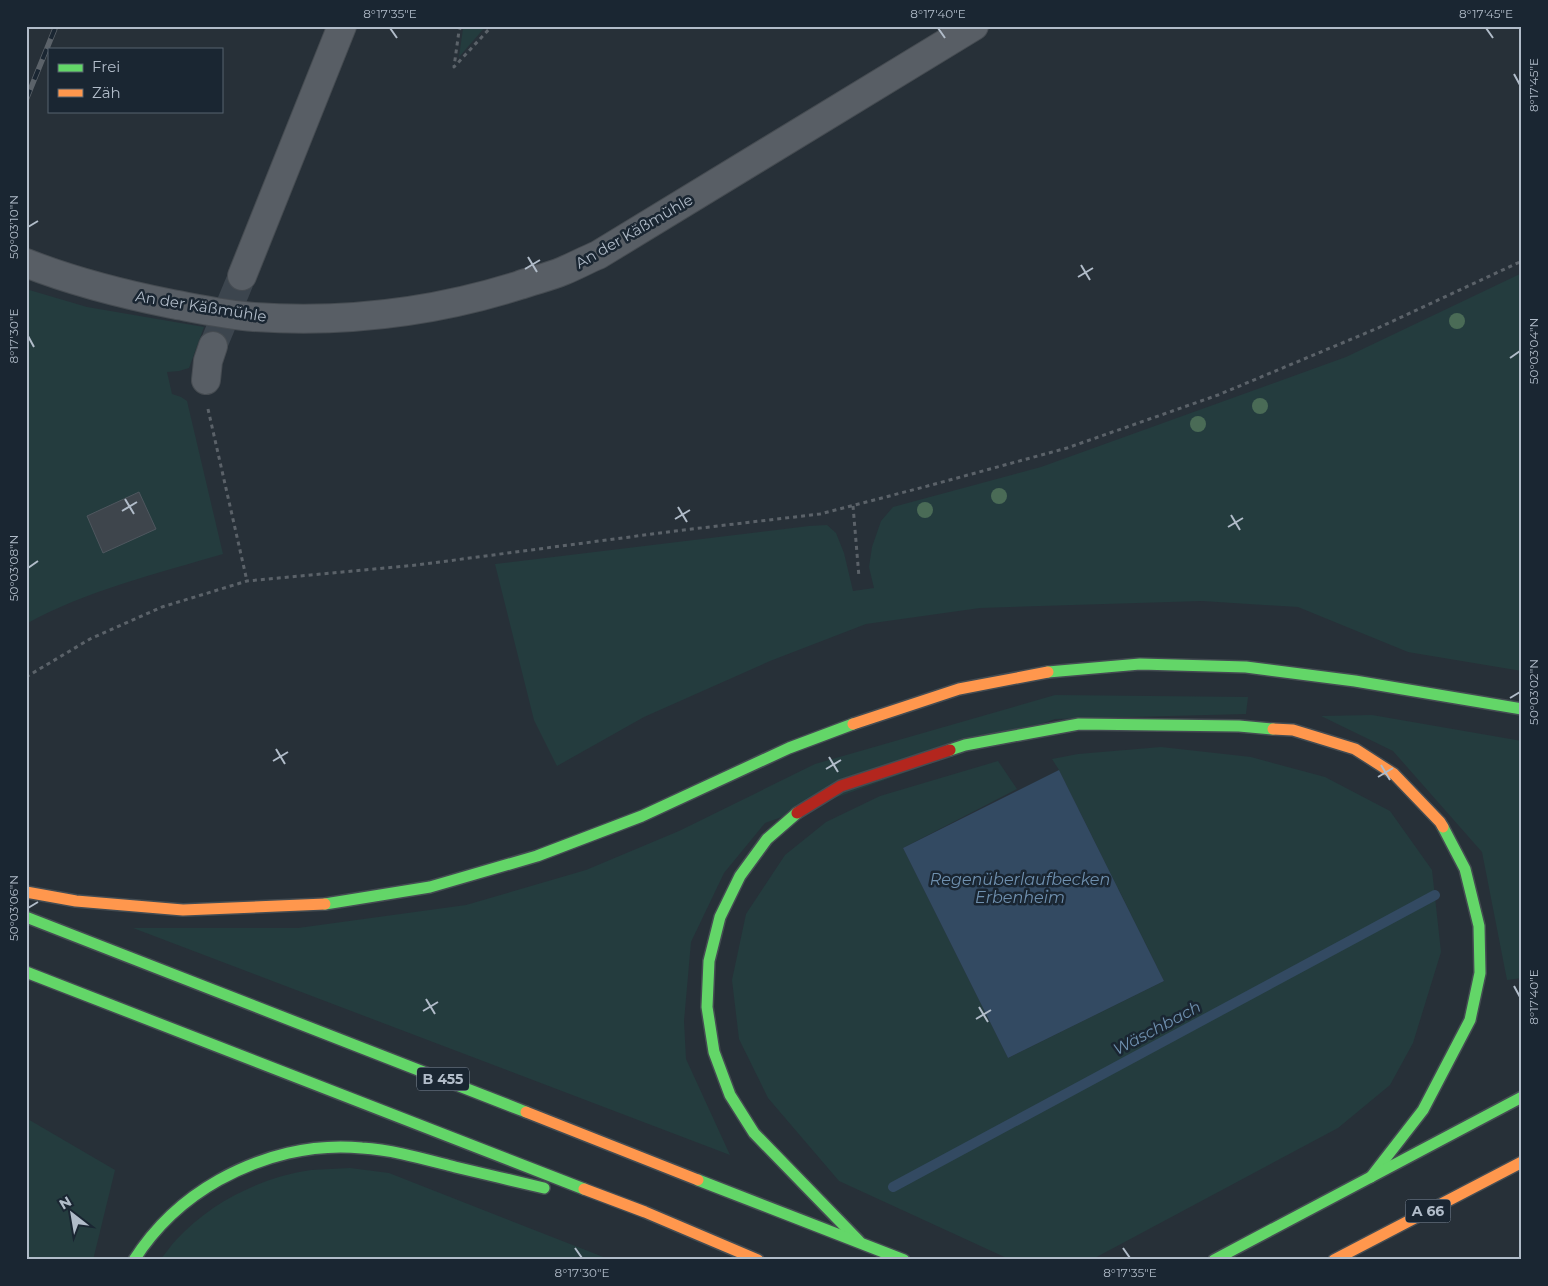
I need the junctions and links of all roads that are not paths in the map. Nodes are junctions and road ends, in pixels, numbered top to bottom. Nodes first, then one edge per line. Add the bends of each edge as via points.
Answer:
1 (342, 26) edge
2 (974, 26) edge
3 (37, 268) edge
4 (242, 276) tunnel mouth
5 (213, 346) tunnel mouth
6 (206, 380) road end
7 (1522, 709) edge
8 (26, 892) edge
9 (26, 917) edge
10 (26, 972) edge
11 (1522, 1097) edge
12 (1522, 1162) edge
13 (1371, 1177) junction
14 (645, 1212) junction
15 (859, 1242) junction
16 (134, 1260) edge
17 (758, 1260) edge
18 (904, 1260) edge
19 (1214, 1260) edge
20 (1334, 1260) edge

1 - 4 street
2 - 3 street, An der Käßmühle via 598,255 498,292 436,306 365,316 254,317 123,294
5 - 6 street
7 - 8 highway via 1355,681 1246,667 1140,664 1050,672 959,689 870,718 789,748 642,816 537,856 430,887 315,905 183,910 76,901
9 - 15 highway, B 455
10 - 14 highway
11 - 13 highway
12 - 20 highway, A 66
13 - 15 highway via 1423,1110 1470,1020 1480,973 1479,926 1465,869 1440,822 1394,774 1355,749 1292,730 1239,726 1079,724 965,745 841,786 801,809 767,839 740,876 720,917 709,961 707,1007 714,1052 730,1095 754,1134
13 - 19 highway
14 - 16 highway via 391,1152 350,1147 308,1149 260,1161 229,1174 194,1196 162,1223
14 - 17 highway
15 - 18 highway, B 455

